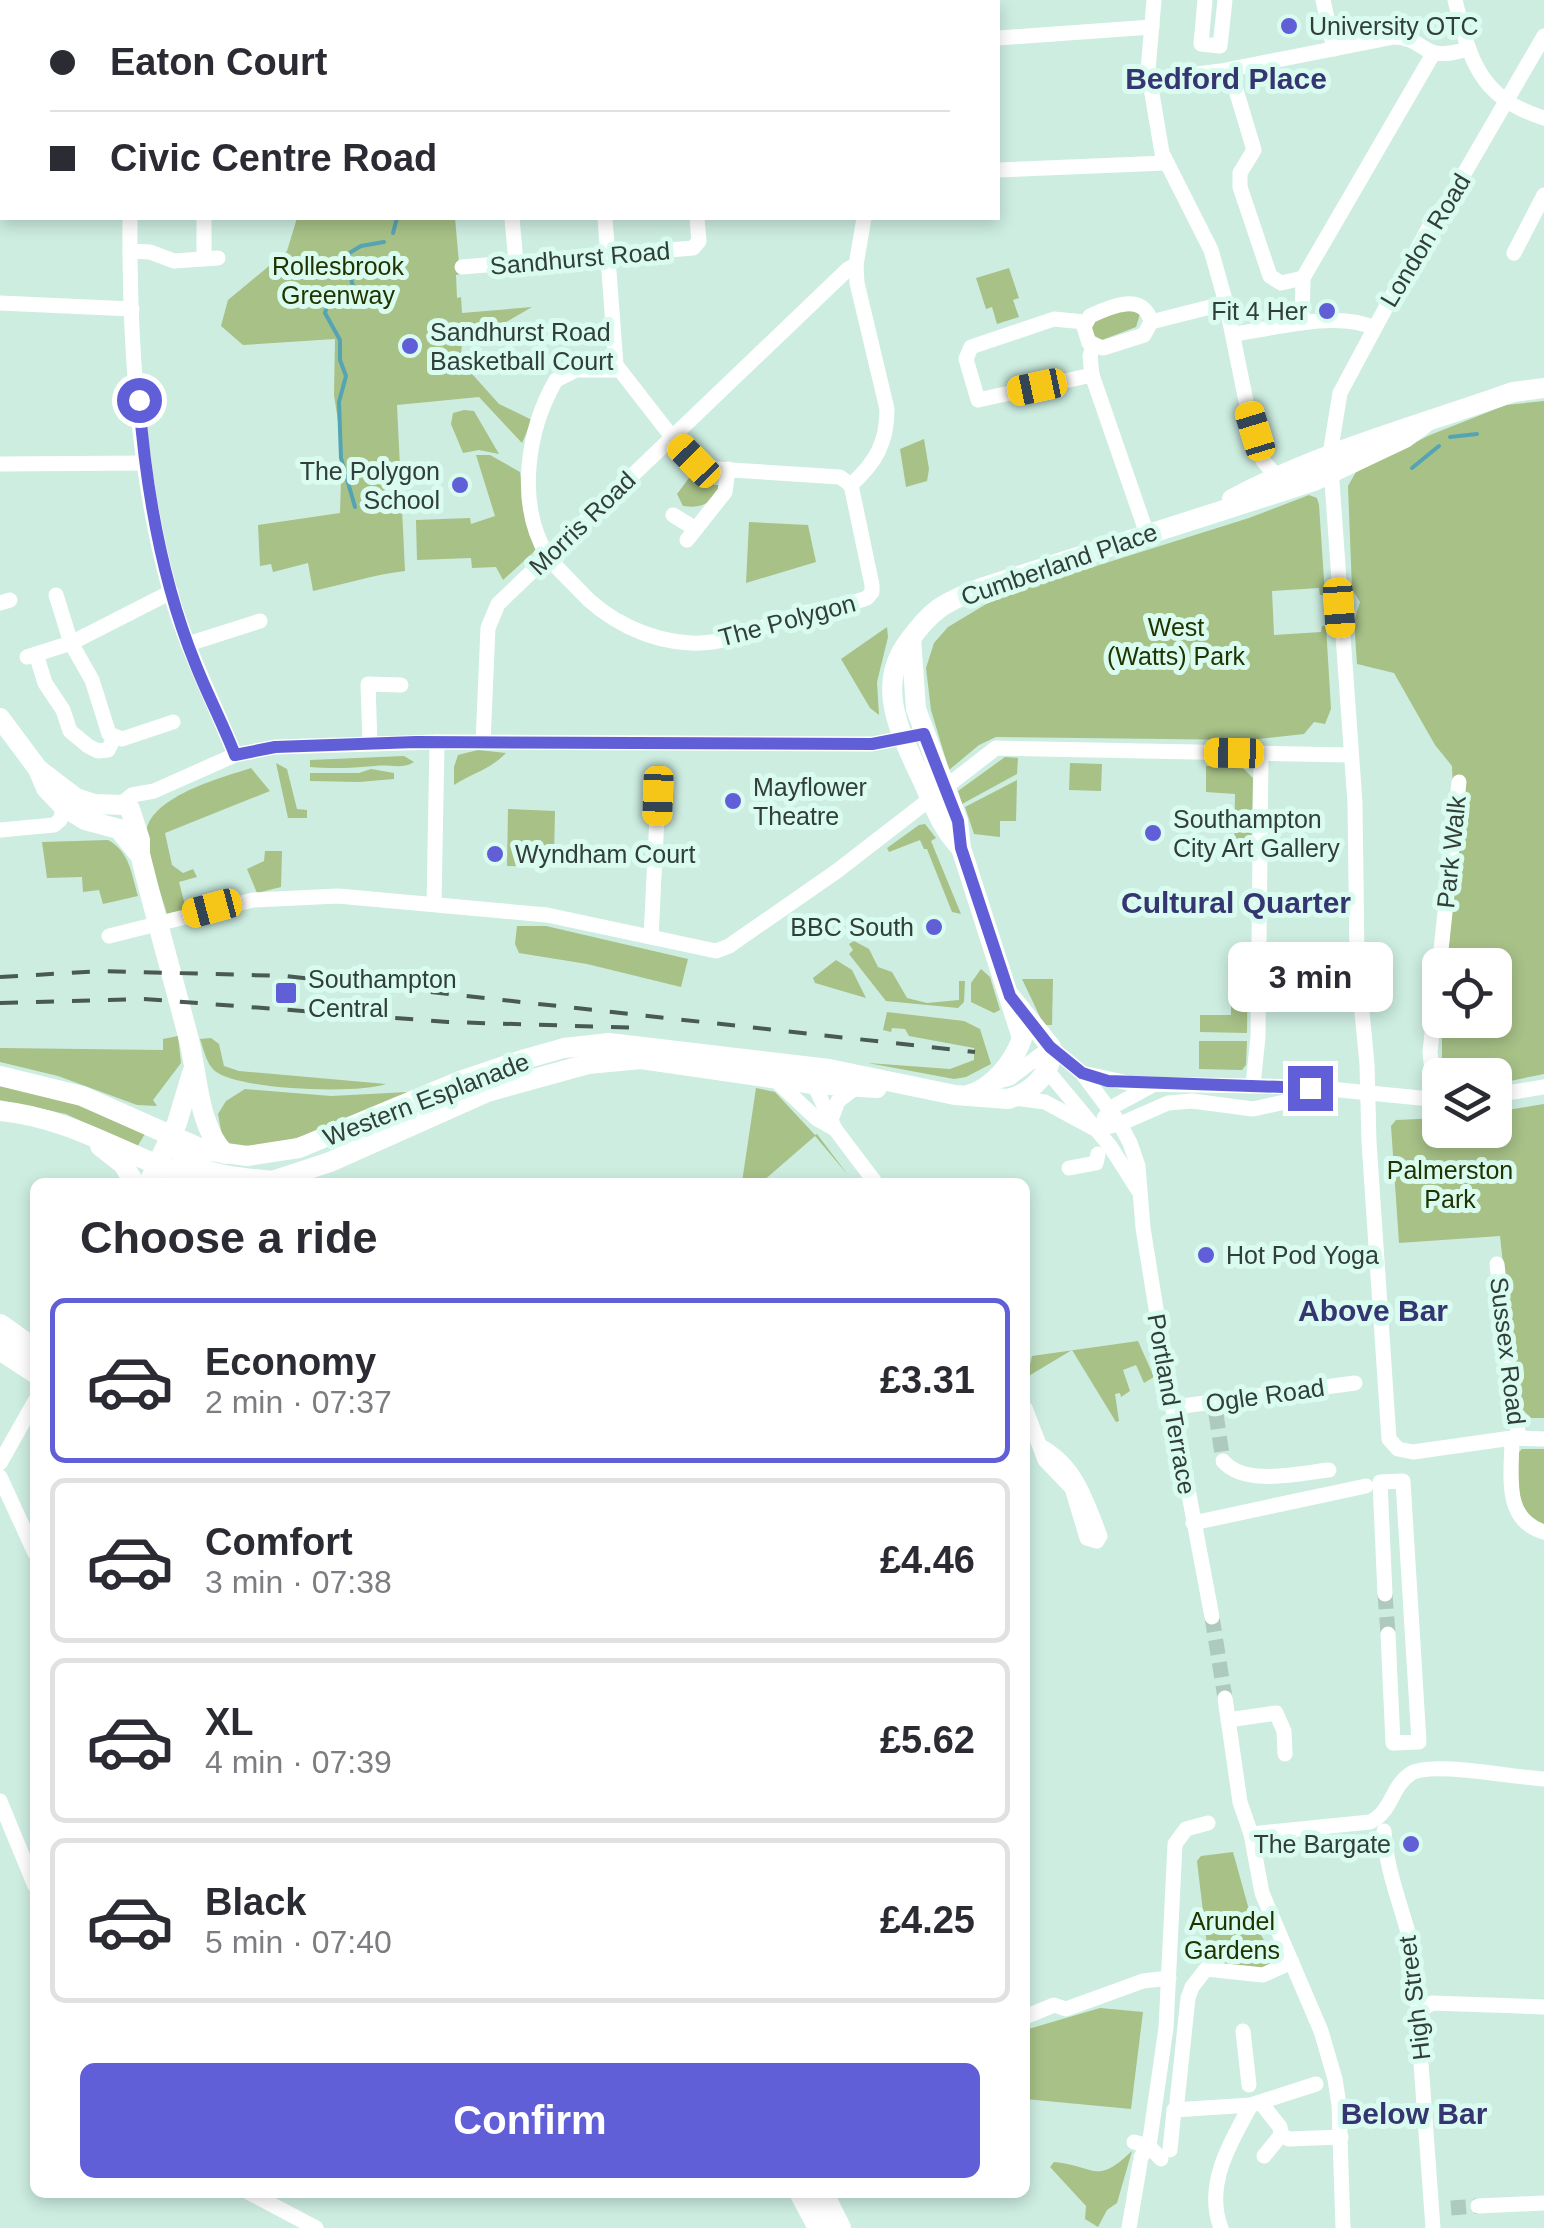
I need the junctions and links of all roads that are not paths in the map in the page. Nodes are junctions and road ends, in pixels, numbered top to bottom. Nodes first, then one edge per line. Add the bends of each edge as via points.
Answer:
1 (1154, 0) edge
2 (1205, 0) edge
3 (1225, 0) edge
4 (1323, 0) edge
5 (1455, 0) edge
6 (1152, 27) junction
7 (1544, 36) edge
8 (1000, 38) edge
9 (1220, 46) junction
10 (1468, 49) junction
11 (1334, 50) junction
12 (1433, 54) junction
13 (1225, 70) junction
14 (1150, 80) junction
15 (1506, 102) junction
16 (1544, 118) edge
17 (1165, 163) junction
18 (1000, 170) edge
19 (1544, 195) edge
20 (130, 220) edge
21 (204, 220) edge
22 (512, 220) edge
23 (605, 220) edge
24 (697, 220) edge
25 (864, 220) edge
26 (130, 251) junction
27 (1514, 253) dead end
28 (608, 255) junction
29 (516, 263) junction
30 (856, 265) junction
31 (462, 268) dead end
32 (1303, 278) junction
33 (1226, 302) junction
34 (0, 303) edge
35 (132, 308) junction
36 (1084, 322) junction
37 (1151, 322) junction
38 (1302, 322) junction
39 (1374, 328) junction
40 (1234, 334) junction
41 (1093, 346) junction
42 (618, 370) junction
43 (1092, 375) junction
44 (1544, 388) edge
45 (672, 437) junction
46 (144, 463) junction
47 (0, 464) edge
48 (1330, 464) junction
49 (728, 470) junction
50 (1274, 476) junction
51 (851, 485) junction
52 (1296, 487) junction
53 (1220, 510) junction
54 (673, 515) dead end
55 (1146, 534) junction
56 (548, 556) junction
57 (170, 592) junction
58 (56, 595) dead end
59 (260, 621) dead end
60 (71, 643) junction
61 (188, 644) junction
62 (401, 684) dead end
63 (0, 718) edge
64 (174, 722) dead end
65 (110, 733) junction
66 (914, 736) junction
67 (437, 742) junction
68 (483, 742) junction
69 (370, 744) junction
70 (1261, 754) junction
71 (235, 755) junction
72 (1350, 755) junction
73 (38, 768) junction
74 (1459, 782) dead end
75 (939, 794) junction
76 (658, 796) dead end
77 (64, 808) junction
78 (122, 817) junction
79 (0, 830) edge
80 (434, 904) junction
81 (109, 936) dead end
82 (650, 937) junction
83 (1010, 996) junction
84 (1022, 1038) junction
85 (1431, 1058) edge
86 (1045, 1059) junction
87 (1082, 1073) junction
88 (0, 1076) edge
89 (994, 1082) junction
90 (807, 1084) junction
91 (1152, 1085) junction
92 (1253, 1085) junction
93 (856, 1087) junction
94 (914, 1087) junction
95 (1544, 1087) edge
96 (1330, 1091) junction
97 (1512, 1093) edge
98 (1368, 1095) junction
99 (966, 1096) junction
100 (192, 1098) junction
101 (1015, 1098) junction
102 (1422, 1099) edge
103 (0, 1111) edge
104 (122, 1112) junction
105 (204, 1115) junction
106 (1115, 1117) junction
107 (833, 1123) junction
108 (74, 1128) junction
109 (1097, 1129) junction
110 (225, 1154) junction
111 (1098, 1154) dead end
112 (174, 1160) edge
113 (1069, 1168) dead end
114 (131, 1178) edge
115 (199, 1178) edge
116 (246, 1178) edge
117 (284, 1178) edge
118 (871, 1178) edge
119 (1138, 1190) junction
120 (1497, 1264) dead end
121 (0, 1324) edge
122 (30, 1346) edge
123 (0, 1349) edge
124 (30, 1369) edge
125 (1355, 1383) dead end
126 (1175, 1407) junction
127 (30, 1410) edge
128 (1516, 1438) junction
129 (1544, 1439) edge
130 (1033, 1450) edge
131 (1224, 1461) dead end
132 (0, 1463) edge
133 (1329, 1470) dead end
134 (0, 1477) edge
135 (1366, 1486) dead end
136 (1193, 1523) junction
137 (30, 1524) edge
138 (1544, 1532) edge
139 (1396, 1598) junction
140 (1212, 1616) tunnel mouth
141 (1398, 1625) junction
142 (1225, 1698) tunnel mouth
143 (1228, 1720) junction
144 (1408, 1742) junction
145 (1285, 1754) dead end
146 (1410, 1768) junction
147 (1544, 1778) edge
148 (0, 1801) edge
149 (1203, 1821) dead end
150 (1384, 1823) junction
151 (1252, 1834) junction
152 (30, 1874) edge
153 (1292, 1962) junction
154 (1169, 1978) junction
155 (1544, 2006) edge
156 (1421, 2010) junction
157 (1030, 2015) edge
158 (1244, 2031) dead end
159 (1316, 2084) dead end
160 (1253, 2098) junction
161 (1176, 2106) junction
162 (1282, 2135) junction
163 (1341, 2137) junction
164 (1149, 2153) junction
165 (1264, 2156) dead end
166 (259, 2198) edge
167 (803, 2198) edge
168 (825, 2198) edge
169 (1544, 2203) edge
170 (1478, 2206) tunnel mouth
171 (1451, 2208) tunnel mouth
172 (1432, 2209) junction
173 (316, 2228) edge
174 (819, 2228) edge
175 (840, 2228) edge
176 (1129, 2228) edge
177 (1221, 2228) edge
178 (1343, 2228) edge
179 (1433, 2228) edge

1 - 6 street
2 - 9 street via 1201,44
3 - 9 street
4 - 11 street
5 - 10 street
6 - 8 street
6 - 14 street
7 - 15 street, London Road
9 - 13 street
10 - 12 street
10 - 15 street via 1478,74
11 - 12 street via 1400,36
11 - 13 street
12 - 32 street
13 - 14 street
13 - 32 street via 1253,144 1239,180 1270,276 1282,283
14 - 17 street
15 - 16 street
15 - 39 street, London Road
17 - 18 street
17 - 33 street via 1211,250
19 - 27 street
20 - 26 street
21 - 26 street via 211,258 174,261
22 - 29 street
23 - 28 street
24 - 28 street, Sandhurst Road via 697,246
25 - 30 street
26 - 35 street
28 - 29 street, Sandhurst Road
28 - 42 street
29 - 31 street, Sandhurst Road
30 - 45 street, Morris Road
30 - 51 street via 887,427 876,460
32 - 38 street
33 - 37 street
33 - 40 street
34 - 35 street
35 - 46 street
36 - 37 street via 1128,303 1147,310
36 - 41 street
36 - 43 street via 1054,319 971,346 966,359 978,400
37 - 41 street via 1144,334
38 - 39 street via 1354,320
38 - 40 street
39 - 48 street, London Road via 1338,400
40 - 50 street via 1246,402
41 - 43 street
42 - 45 street
42 - 56 street via 576,370 560,375 552,387 528,477
43 - 55 street
44 - 48 main road via 1402,428
45 - 49 street via 694,461
45 - 56 street, Morris Road
46 - 47 street
46 - 57 street
48 - 50 main road, Cumberland Place
48 - 52 main road, Cumberland Place
48 - 72 street, London Road
49 - 51 street via 840,477
49 - 54 street via 725,492 690,534
50 - 52 street
50 - 53 main road, Cumberland Place
51 - 56 street, The Polygon via 868,598 718,642 664,640 629,627 594,608
52 - 53 main road, Cumberland Place
53 - 55 main road, Cumberland Place
55 - 66 main road, Cumberland Place via 954,599 922,621 892,671 894,713
56 - 68 street, Morris Road via 489,620
57 - 60 street
57 - 61 street
58 - 60 street
59 - 61 street
60 - 65 street
60 - 65 street via 31,656 70,731 78,738
61 - 71 street
62 - 69 street via 368,684
63 - 73 main road
64 - 65 street via 154,720 122,739
66 - 68 street via 872,744
66 - 75 main road, Cumberland Place
67 - 68 street
67 - 69 street
67 - 80 street
69 - 71 street
70 - 72 street
70 - 75 street via 1004,746
70 - 92 street
71 - 78 street via 154,791
72 - 98 street, London Road
73 - 77 main road
73 - 78 main road via 76,798
74 - 85 street, Park Walk
75 - 82 street via 725,949 710,952
75 - 83 main road, Cumberland Place via 947,834 961,848
76 - 82 street
77 - 78 main road via 85,820
77 - 79 street via 54,824
78 - 100 main road via 140,840 191,1053
80 - 81 street via 280,897
80 - 82 street via 547,915
83 - 84 main road, Cumberland Place
83 - 86 main road
84 - 86 street
84 - 89 main road
86 - 87 street, Portland Terrace
86 - 89 street
86 - 101 main road
86 - 109 street, Portland Terrace
87 - 91 street
87 - 106 street, Portland Terrace
88 - 104 main road
89 - 99 main road
90 - 93 main road, Western Esplanade
90 - 94 main road, Western Esplanade via 870,1076
90 - 107 street
90 - 110 main road, Western Esplanade via 631,1043 586,1045 460,1081 299,1148 264,1156
90 - 117 main road, Western Esplanade via 642,1059 577,1066 487,1092
91 - 92 street
91 - 106 street
92 - 96 street
93 - 94 main road, Western Esplanade
93 - 107 street via 838,1102
94 - 99 main road, Western Esplanade
95 - 97 street
96 - 98 street
96 - 106 street via 1253,1109 1168,1103
98 - 102 street
98 - 128 street, London Road via 1388,1439 1413,1452
99 - 101 main road, Western Esplanade
100 - 104 main road via 156,1114
100 - 105 main road
100 - 112 main road
101 - 109 street, Portland Terrace via 1045,1102
103 - 108 main road
104 - 112 main road
105 - 110 main road
105 - 112 main road
106 - 109 street
106 - 119 street, Portland Terrace via 1138,1166
107 - 118 street
108 - 112 main road
108 - 114 main road via 114,1156
109 - 119 street, Portland Terrace
110 - 112 main road, Western Esplanade
111 - 113 street via 1092,1166
112 - 115 main road
112 - 116 main road
119 - 126 street, Portland Terrace
120 - 128 street, Sussex Road
121 - 122 highway
123 - 124 highway
125 - 126 street, Ogle Road via 1216,1408
126 - 136 street, Portland Terrace
127 - 132 street
128 - 129 street
128 - 138 street, Sussex Road via 1514,1507 1524,1523
130 - 130 street via 1054,1453 1081,1486 1097,1541 1087,1538 1072,1488
131 - 133 street via 1258,1475
134 - 137 street
135 - 136 street
136 - 140 street, Portland Terrace
139 - 139 street via 1380,1482 1403,1481
139 - 141 street
141 - 144 street via 1419,1742
141 - 144 street via 1394,1744
142 - 143 street
143 - 145 street via 1276,1713
143 - 151 street via 1240,1802
144 - 146 street
146 - 147 street
146 - 150 street
148 - 152 street
149 - 154 street via 1175,1844
150 - 151 street
150 - 156 street, High Street
151 - 153 street via 1268,1913
153 - 161 street via 1258,1975 1206,1969 1188,1998
153 - 163 street via 1334,2079
154 - 157 street
154 - 164 street
155 - 156 street via 1432,2003
156 - 172 street, High Street
158 - 160 street
159 - 160 street
160 - 161 street
160 - 162 street
160 - 177 street via 1220,2162
161 - 164 street
162 - 163 street
162 - 165 street
163 - 178 street
164 - 176 street
166 - 173 street
167 - 174 highway
168 - 175 highway
169 - 170 street
171 - 172 street
172 - 179 street, High Street

